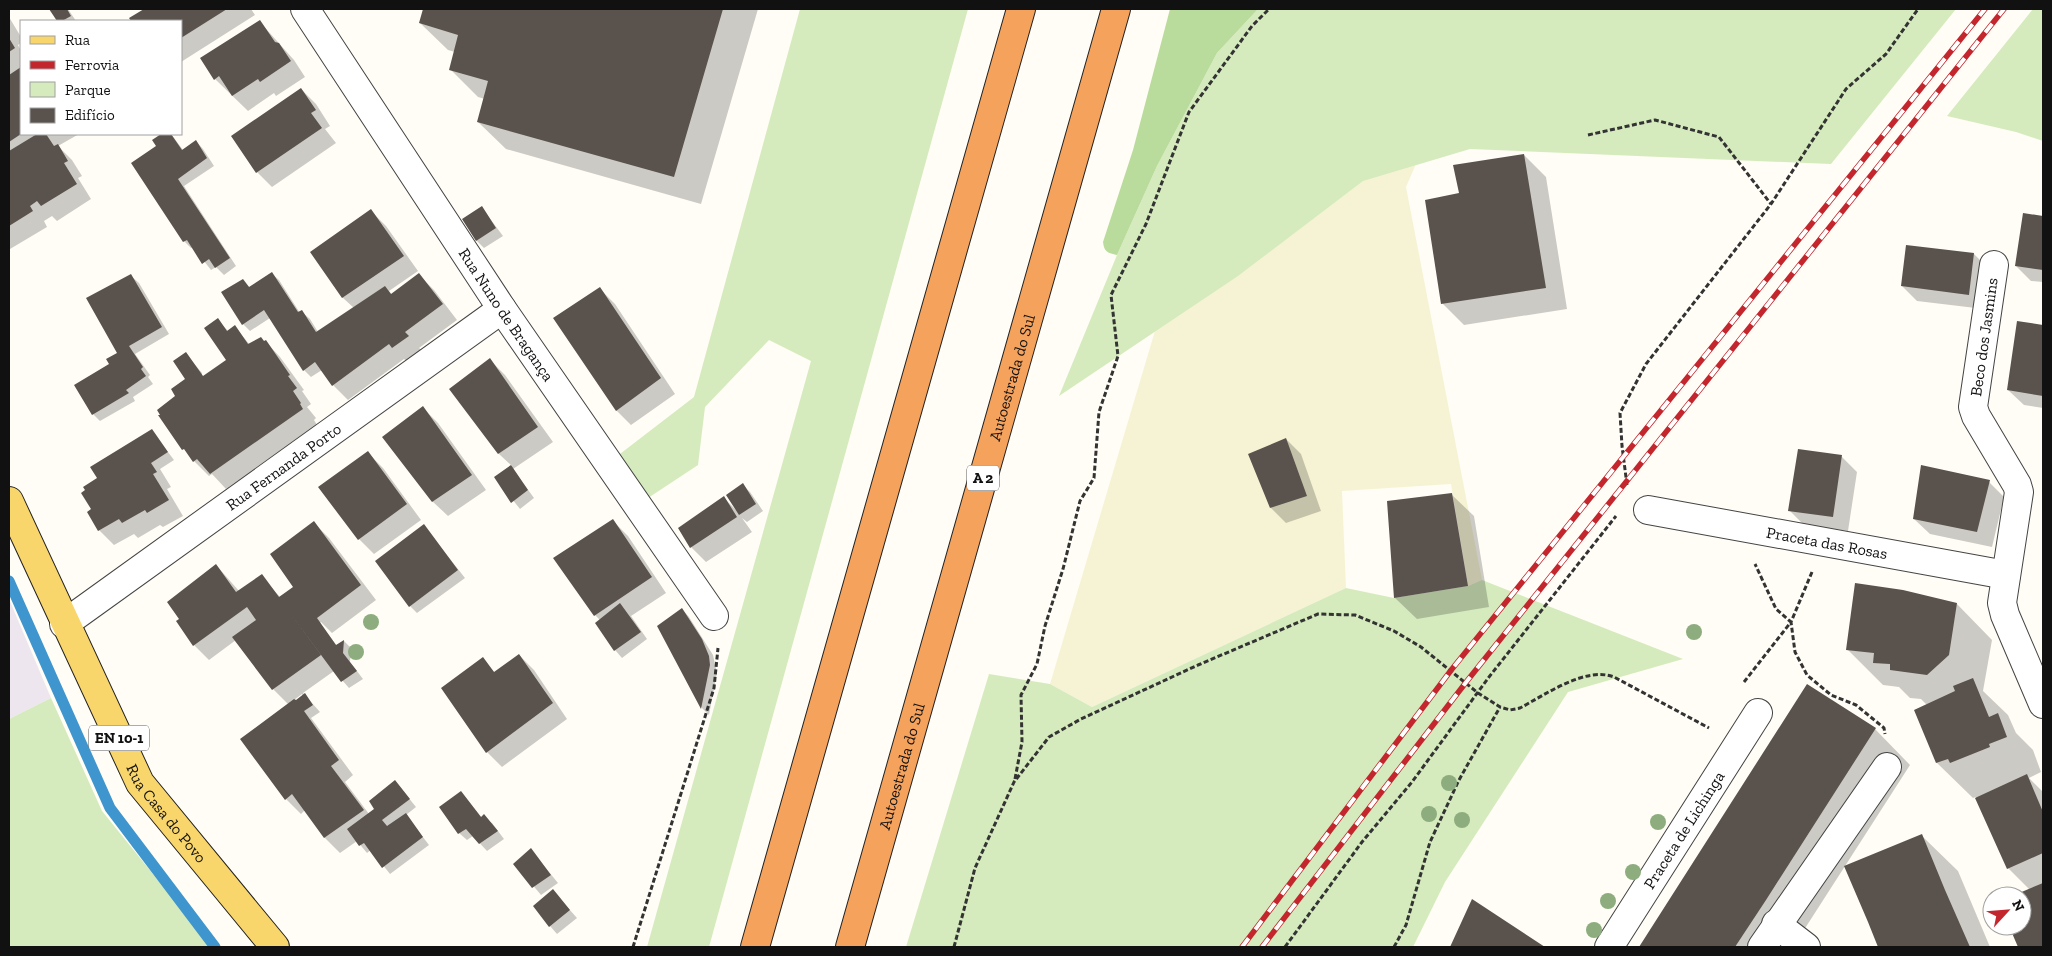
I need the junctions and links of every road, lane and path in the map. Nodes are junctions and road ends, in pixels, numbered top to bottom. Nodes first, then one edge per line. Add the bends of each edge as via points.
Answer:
1 (305, 9) edge
2 (1021, 9) edge
3 (1116, 9) edge
4 (1269, 9) edge
5 (1918, 9) edge
6 (1588, 135) dead end
7 (1771, 204) junction
8 (1994, 265) dead end
9 (502, 309) junction
10 (1628, 491) dead end
11 (9, 501) edge
12 (1648, 510) dead end
13 (1618, 514) dead end
14 (1741, 527) junction
15 (1829, 543) junction
16 (2006, 575) junction
17 (714, 616) joint
18 (1791, 622) junction
19 (64, 624) junction
20 (1744, 683) dead end
21 (1478, 693) junction
22 (2043, 704) edge
23 (1500, 707) junction
24 (1758, 713) dead end
25 (1714, 721) dead end
26 (1887, 767) joint
27 (1014, 782) junction
28 (1776, 924) junction
29 (275, 947) edge
30 (633, 947) edge
31 (755, 947) edge
32 (850, 947) edge
33 (954, 947) edge
34 (1285, 947) edge
35 (1394, 947) edge
36 (1609, 947) edge
37 (1762, 947) edge
38 (1806, 947) edge

1 - 9 street, Rua Nuno de Bragança
2 - 31 highway
3 - 32 highway, Autoestrada do Sul / A 2
4 - 27 path via 1252,26 1189,112 1146,224 1111,295 1118,356 1099,412 1094,478 1080,501 1037,664 1021,695 1022,742
5 - 7 path via 1886,54 1846,89
6 - 7 path via 1655,120 1719,137
7 - 10 path via 1646,364 1620,413
8 - 16 street, Beco dos Jasmins via 1973,407 2020,492
9 - 17 street, Rua Nuno de Bragança
9 - 19 street, Rua Fernanda Porto
11 - 19 main road, Rua Casa do Povo / EN 10-1
12 - 14 street, Praceta das Rosas
13 - 21 path
14 - 15 street, Praceta das Rosas
14 - 18 path via 1776,608
15 - 16 street, Praceta das Rosas
15 - 18 path via 1801,594
16 - 22 street, Beco dos Jasmins via 2003,611
17 - 30 path via 720,632 714,688
18 - 20 path
18 - 26 path via 1795,652 1807,675 1831,695 1856,705 1884,728
19 - 29 main road, Rua Casa do Povo / EN 10-1 via 140,783
21 - 23 path
21 - 27 path via 1421,647 1394,631 1355,615 1318,614 1189,669 1049,736
21 - 34 path
23 - 25 path via 1520,708 1576,679 1604,674 1708,728
23 - 35 path via 1459,780 1430,842 1406,924
24 - 36 street, Praceta de Lichinga
26 - 28 street
27 - 33 path via 975,868
28 - 37 street
28 - 38 street

